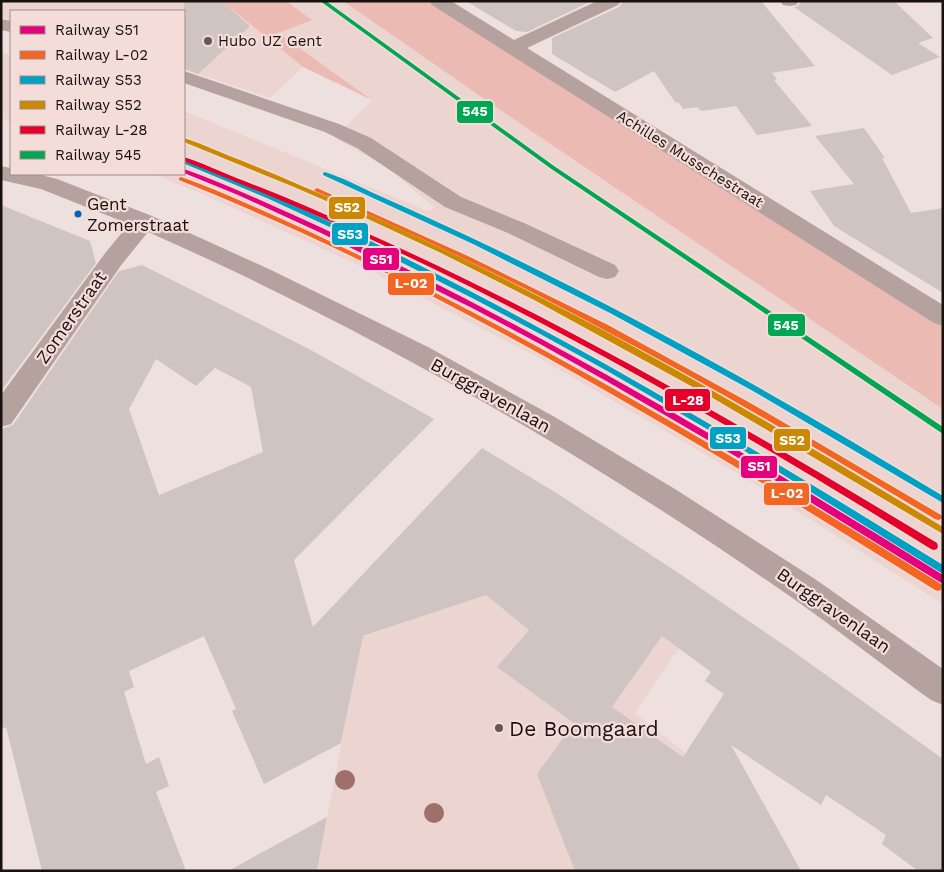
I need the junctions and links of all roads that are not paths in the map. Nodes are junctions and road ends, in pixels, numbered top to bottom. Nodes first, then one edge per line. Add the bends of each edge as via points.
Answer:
1 (438, 1) edge
2 (612, 1) edge
3 (512, 48) junction
4 (185, 76) edge
5 (1, 173) edge
6 (144, 222) junction
7 (606, 271) dead end
8 (943, 317) edge
9 (1, 416) edge
10 (943, 689) edge

1 - 3 street, Achilles Musschestraat
2 - 3 street
3 - 8 street, Achilles Musschestraat
4 - 7 street via 332,128 364,143 452,202
5 - 6 street, Burggravenlaan via 46,183
6 - 9 street, Zomerstraat via 114,258
6 - 10 street, Burggravenlaan via 362,324 512,405 786,575

